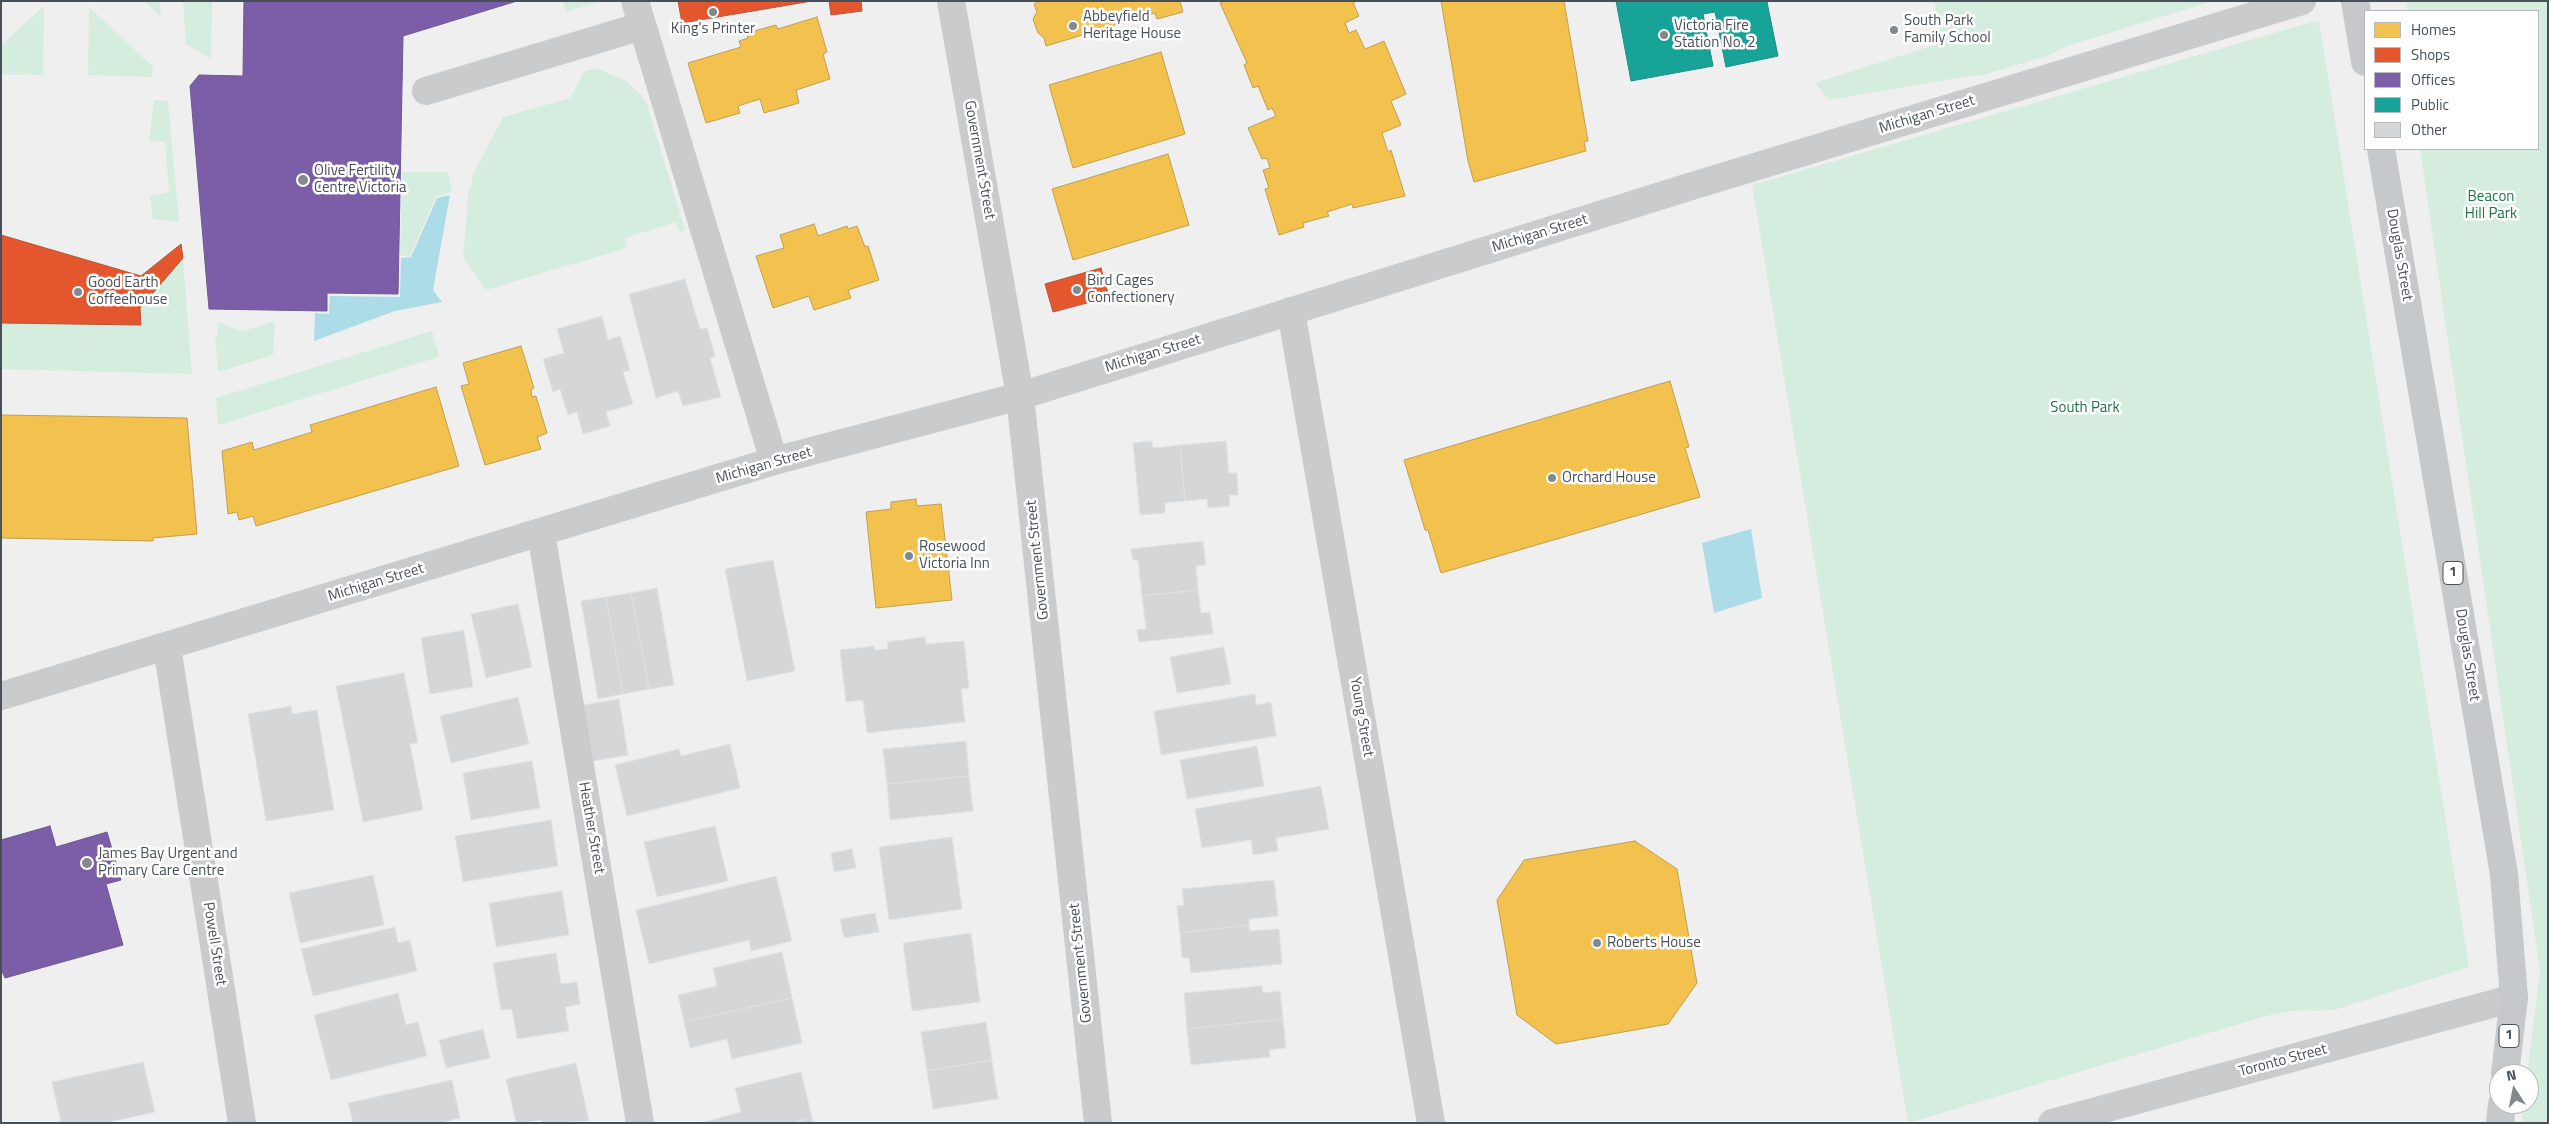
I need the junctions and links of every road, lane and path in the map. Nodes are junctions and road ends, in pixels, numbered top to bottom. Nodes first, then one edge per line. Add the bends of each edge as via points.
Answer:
1 (951, 1) edge
2 (2302, 1) edge
3 (2354, 1) edge
4 (639, 14) edge
5 (2364, 56) edge
6 (426, 91) dead end
7 (2381, 150) edge
8 (1291, 311) junction
9 (1020, 396) junction
10 (774, 461) junction
11 (541, 533) junction
12 (167, 647) junction
13 (1, 696) edge
14 (2514, 998) junction
15 (2506, 1064) edge
16 (242, 1123) edge
17 (640, 1123) edge
18 (1098, 1123) edge
19 (1431, 1123) edge
20 (2052, 1123) edge

1 - 9 street, Government Street
2 - 8 street, Michigan Street
3 - 5 main road
4 - 6 street
4 - 10 street
7 - 14 main road, Douglas Street / 1 via 2504,874
8 - 9 street, Michigan Street
8 - 19 street, Young Street
9 - 10 street, Michigan Street
9 - 18 street, Government Street
10 - 11 street, Michigan Street
11 - 12 street, Michigan Street
11 - 17 street, Heather Street
12 - 13 street, Michigan Street
12 - 16 street, Powell Street
14 - 15 main road, Douglas Street / 1
14 - 20 street, Toronto Street

